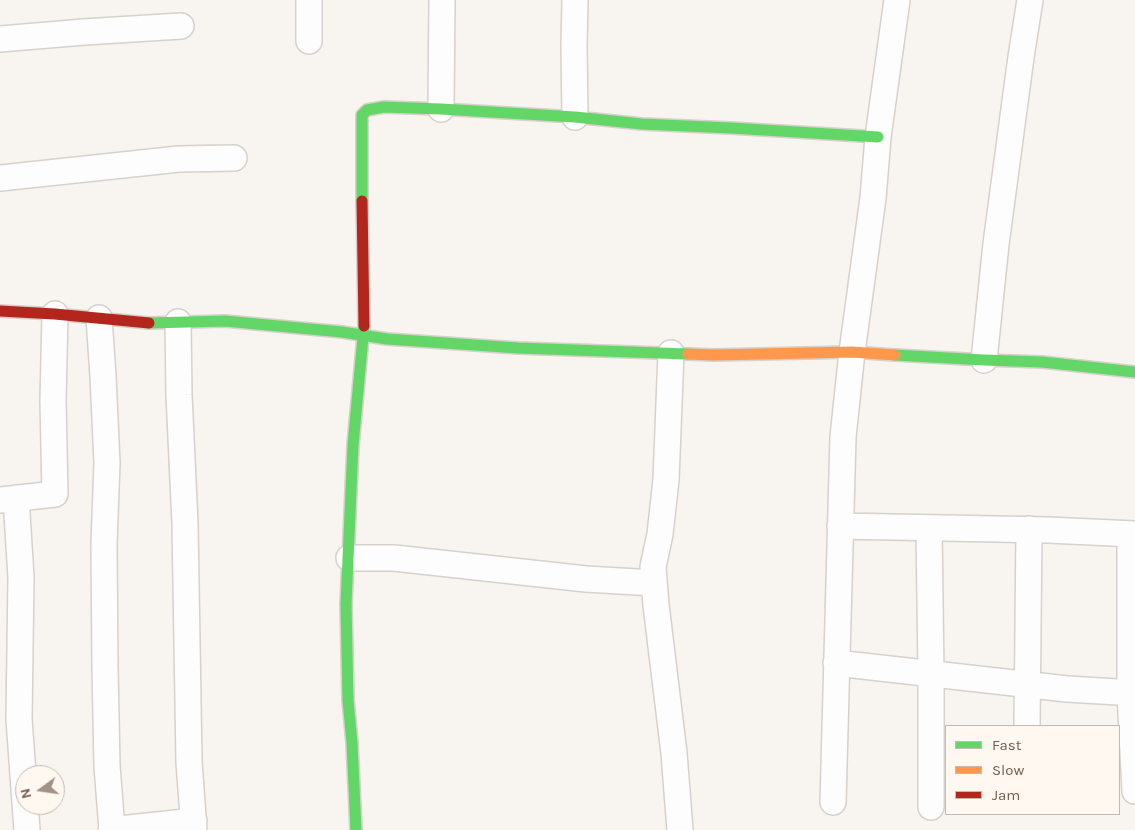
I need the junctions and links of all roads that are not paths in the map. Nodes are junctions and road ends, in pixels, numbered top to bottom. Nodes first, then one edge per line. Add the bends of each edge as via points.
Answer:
1 (309, 0) edge
2 (442, 0) edge
3 (575, 0) edge
4 (897, 0) edge
5 (1030, 0) edge
6 (181, 26) dead end
7 (0, 38) edge
8 (309, 42) dead end
9 (441, 109) junction
10 (575, 117) junction
11 (878, 137) junction
12 (234, 158) dead end
13 (0, 178) edge
14 (0, 310) edge
15 (54, 314) junction
16 (99, 318) junction
17 (178, 322) junction
18 (364, 335) junction
19 (852, 352) junction
20 (671, 353) junction
21 (984, 360) junction
22 (1135, 372) edge
23 (8, 499) edge
24 (840, 526) junction
25 (929, 528) junction
26 (1029, 530) junction
27 (1132, 534) edge
28 (349, 558) junction
29 (654, 583) junction
30 (836, 663) junction
31 (931, 674) junction
32 (1027, 685) junction
33 (1133, 693) edge
34 (10, 719) edge
35 (1026, 725) edge
36 (1135, 791) edge
37 (833, 802) dead end
38 (931, 807) dead end
39 (194, 826) edge
40 (27, 830) edge
41 (112, 830) edge
42 (356, 830) edge
43 (680, 830) edge

1 - 8 street
2 - 9 street
3 - 10 street
4 - 11 street
5 - 21 street via 996,244
6 - 7 street
9 - 10 street
9 - 18 street via 384,107 367,110 362,115
10 - 11 street via 642,124
11 - 19 street
12 - 13 street via 179,159
14 - 15 street
15 - 16 street
15 - 23 street via 55,494
16 - 17 street
16 - 41 street via 107,462 105,677
17 - 18 street via 225,321
17 - 39 street via 189,762
18 - 20 street via 472,345
18 - 28 street via 353,445
19 - 20 street
19 - 21 street
19 - 24 street via 843,437
20 - 29 street via 666,480 653,567
21 - 22 street via 1042,362
23 - 34 street via 21,577
24 - 25 street
24 - 30 street
25 - 26 street
25 - 31 street
26 - 27 street
26 - 32 street
27 - 33 street
28 - 29 street via 394,558 586,579
28 - 42 street via 346,643
29 - 43 street
30 - 31 street
30 - 37 street
31 - 32 street
31 - 38 street
32 - 33 street
32 - 35 street
33 - 36 street
34 - 40 street
39 - 41 street

